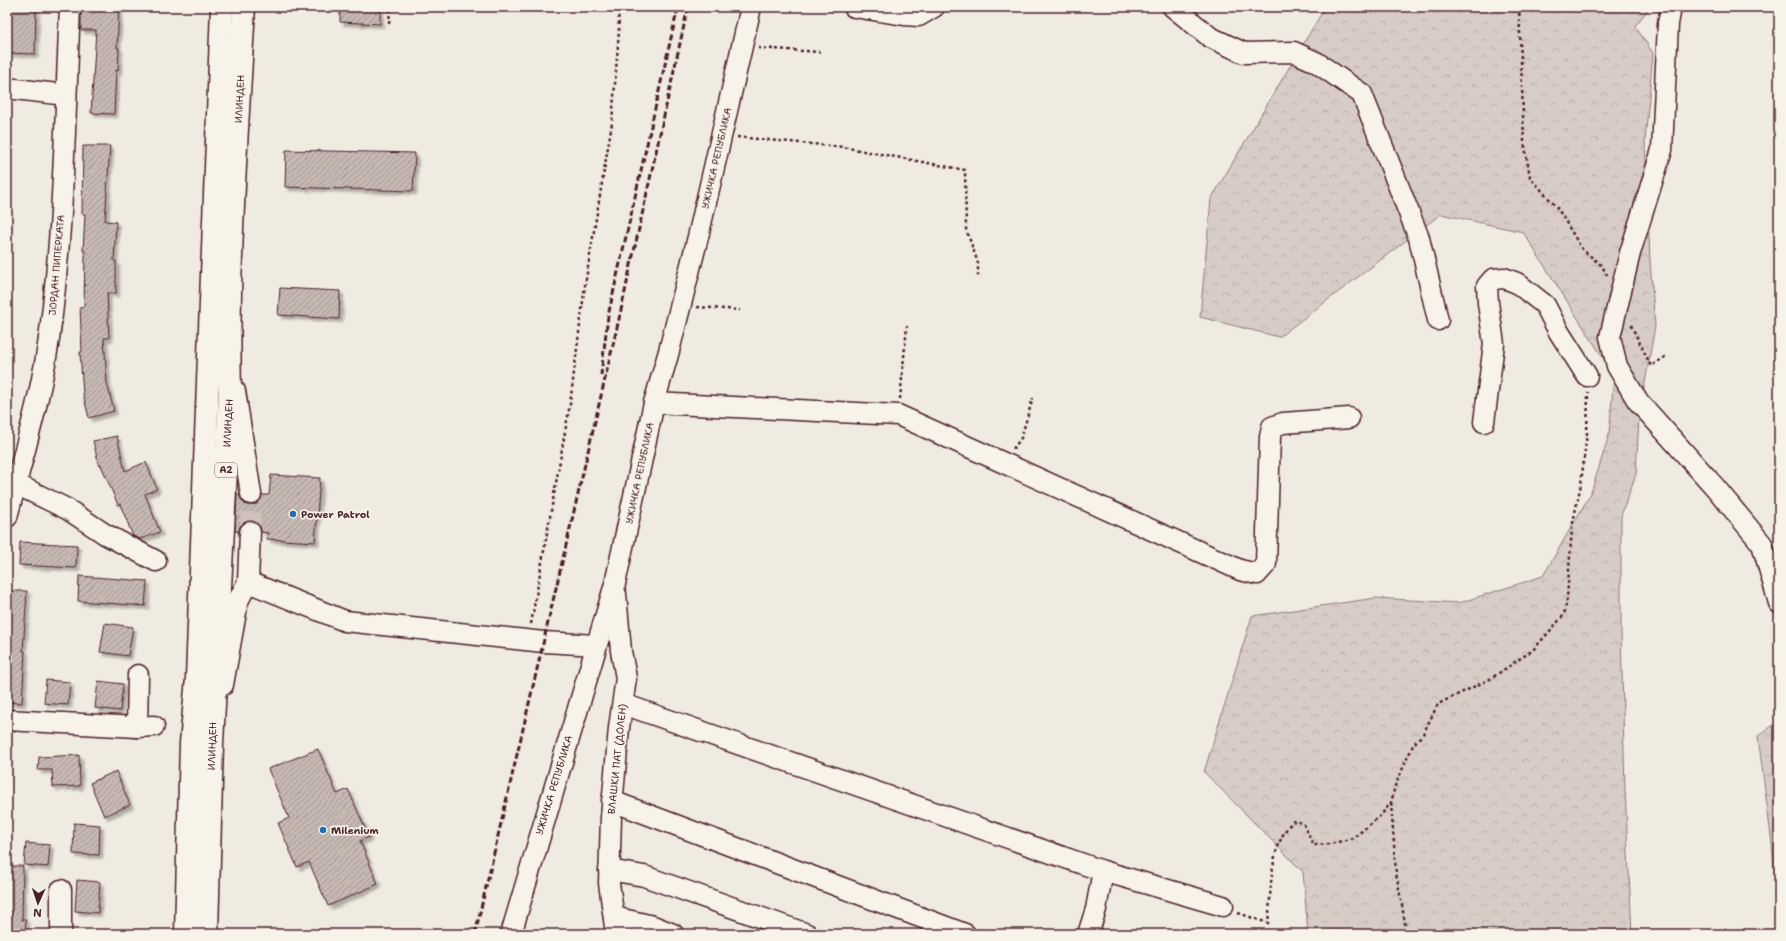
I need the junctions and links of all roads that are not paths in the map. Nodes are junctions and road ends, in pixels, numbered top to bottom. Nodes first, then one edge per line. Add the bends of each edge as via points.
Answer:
1 (70, 7) edge
2 (222, 7) edge
3 (244, 7) edge
4 (751, 7) edge
5 (854, 7) edge
6 (934, 7) edge
7 (1173, 7) edge
8 (1671, 7) edge
9 (7, 88) edge
10 (66, 95) junction
11 (1438, 320) dead end
12 (229, 356) junction
13 (1587, 376) road end
14 (654, 403) junction
15 (1349, 418) dead end
16 (1484, 422) dead end
17 (14, 472) edge
18 (251, 494) tunnel mouth
19 (7, 517) edge
20 (250, 532) tunnel mouth
21 (156, 561) dead end
22 (248, 582) junction
23 (614, 584) junction
24 (1779, 603) edge
25 (596, 645) junction
26 (138, 674) dead end
27 (623, 704) junction
28 (7, 720) edge
29 (212, 744) junction
30 (612, 801) junction
31 (610, 870) junction
32 (1103, 871) junction
33 (60, 890) dead end
34 (1224, 906) road end
35 (615, 926) edge
36 (61, 934) edge
37 (186, 934) edge
38 (207, 934) edge
39 (511, 934) edge
40 (673, 934) edge
41 (807, 934) edge
42 (965, 934) edge
43 (1088, 934) edge

1 - 10 street, ЈОРДАН ПИПЕРКАТА
2 - 37 main road, ИЛИНДЕН / A2 via 197,678 191,742
3 - 12 main road, ИЛИНДЕН / A2
4 - 14 street, УЖИЧКА РЕПУБЛИКА via 681,305
5 - 6 street via 919,16
7 - 11 street via 1210,37 1244,53 1294,52 1316,62 1362,94 1419,238
8 - 24 street via 1662,150 1630,253 1610,337 1617,366 1637,400 1762,544
9 - 10 street
10 - 17 street, ЈОРДАН ПИПЕРКАТА via 58,248 50,331 38,404
12 - 18 street
12 - 29 main road, ИЛИНДЕН / A2 via 230,392
13 - 16 street via 1545,305 1517,283 1504,278 1493,279 1487,286 1494,344
14 - 15 street via 898,415 1240,570 1256,574 1266,564 1272,427 1283,423
14 - 23 street, УЖИЧКА РЕПУБЛИКА
17 - 19 street, ЈОРДАН ПИПЕРКАТА
17 - 21 street via 105,534
20 - 22 street
22 - 25 street via 345,621
22 - 29 street via 238,601
23 - 25 street, УЖИЧКА РЕПУБЛИКА
23 - 27 street, ВЛАШКИ ПАТ (ДОЛЕН) via 626,678
25 - 39 street, УЖИЧКА РЕПУБЛИКА
26 - 28 street via 146,727
27 - 30 street, ВЛАШКИ ПАТ (ДОЛЕН)
27 - 32 street
29 - 38 main road, ИЛИНДЕН / A2
30 - 31 street, ВЛАШКИ ПАТ (ДОЛЕН)
30 - 42 street
31 - 35 street, ВЛАШКИ ПАТ (ДОЛЕН) via 609,883
31 - 41 street via 644,876
32 - 34 street
32 - 43 street
33 - 36 street
35 - 40 street via 653,926

